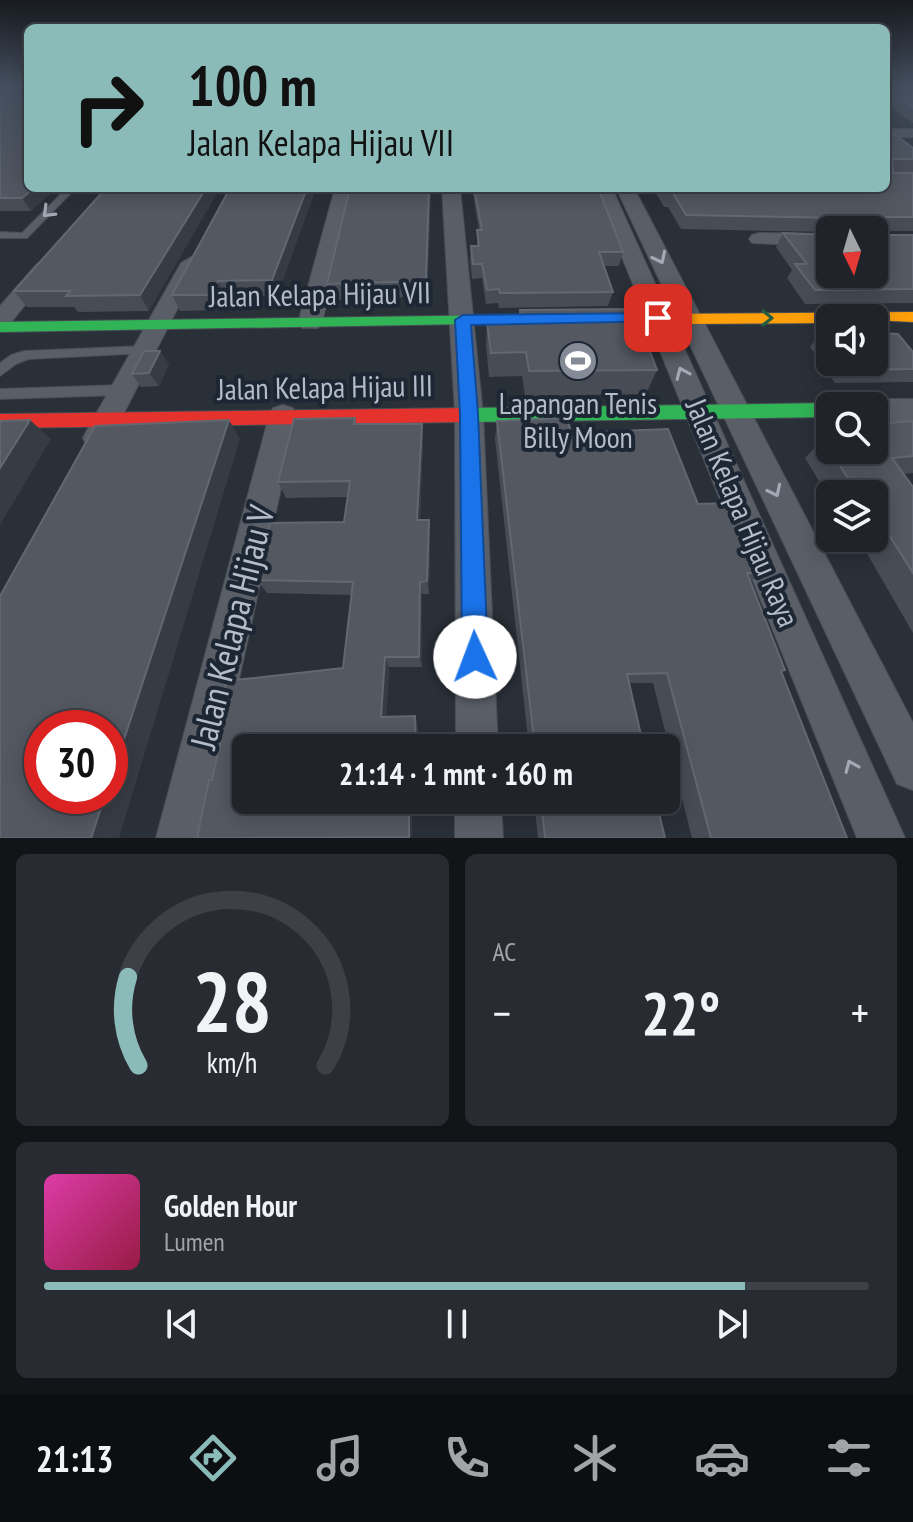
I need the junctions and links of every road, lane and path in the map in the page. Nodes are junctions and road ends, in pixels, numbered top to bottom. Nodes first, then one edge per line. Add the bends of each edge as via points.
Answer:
1 (68, 192) edge
2 (343, 192) edge
3 (451, 192) edge
4 (605, 192) edge
5 (627, 192) edge
6 (0, 235) edge
7 (759, 239) dead end
8 (816, 240) edge
9 (202, 243) edge
10 (61, 249) edge
11 (913, 317) edge
12 (674, 318) junction
13 (463, 320) junction
14 (310, 323) junction
15 (0, 324) edge
16 (157, 325) junction
17 (144, 350) junction
18 (0, 371) edge
19 (123, 390) junction
20 (0, 394) edge
21 (816, 410) edge
22 (888, 410) edge
23 (913, 410) edge
24 (698, 411) junction
25 (736, 411) junction
26 (469, 414) junction
27 (283, 416) junction
28 (107, 419) junction
29 (0, 421) edge
30 (86, 459) edge
31 (477, 734) edge
32 (913, 768) edge
33 (478, 814) edge
34 (180, 838) edge
35 (479, 838) edge
36 (881, 838) edge

1 -> 6 lane via 24,236
2 - 14 street
3 - 13 street
4 - 12 street, Jalan Kelapa Hijau Raya
5 -> 12 street, Jalan Kelapa Hijau Raya
7 - 8 street
9 - 16 street
10 - 15 street
12 -> 11 street, Jalan Kelapa Hijau VII
12 - 13 street, Jalan Kelapa Hijau VII
24 -> 12 street, Jalan Kelapa Hijau Raya
12 - 25 street, Jalan Kelapa Hijau Raya
13 - 14 street, Jalan Kelapa Hijau VII
13 - 26 street
14 - 16 street, Jalan Kelapa Hijau VII
15 - 16 street, Jalan Kelapa Hijau VII
16 - 17 street
17 - 18 lane via 35,354 17,357
17 - 19 street
19 - 20 lane
19 - 28 street
21 - 25 street, Jalan Kelapa Hijau III
22 - 23 street
24 - 25 street, Jalan Kelapa Hijau III
24 - 26 street, Jalan Kelapa Hijau III
36 -> 24 street, Jalan Kelapa Hijau Raya
25 -> 32 street, Jalan Kelapa Hijau Raya
26 - 27 street, Jalan Kelapa Hijau III
26 - 31 street
27 - 28 street, Jalan Kelapa Hijau III
27 - 34 street, Jalan Kelapa Hijau V
28 - 29 street, Jalan Kelapa Hijau III
28 - 30 street
33 - 35 street

